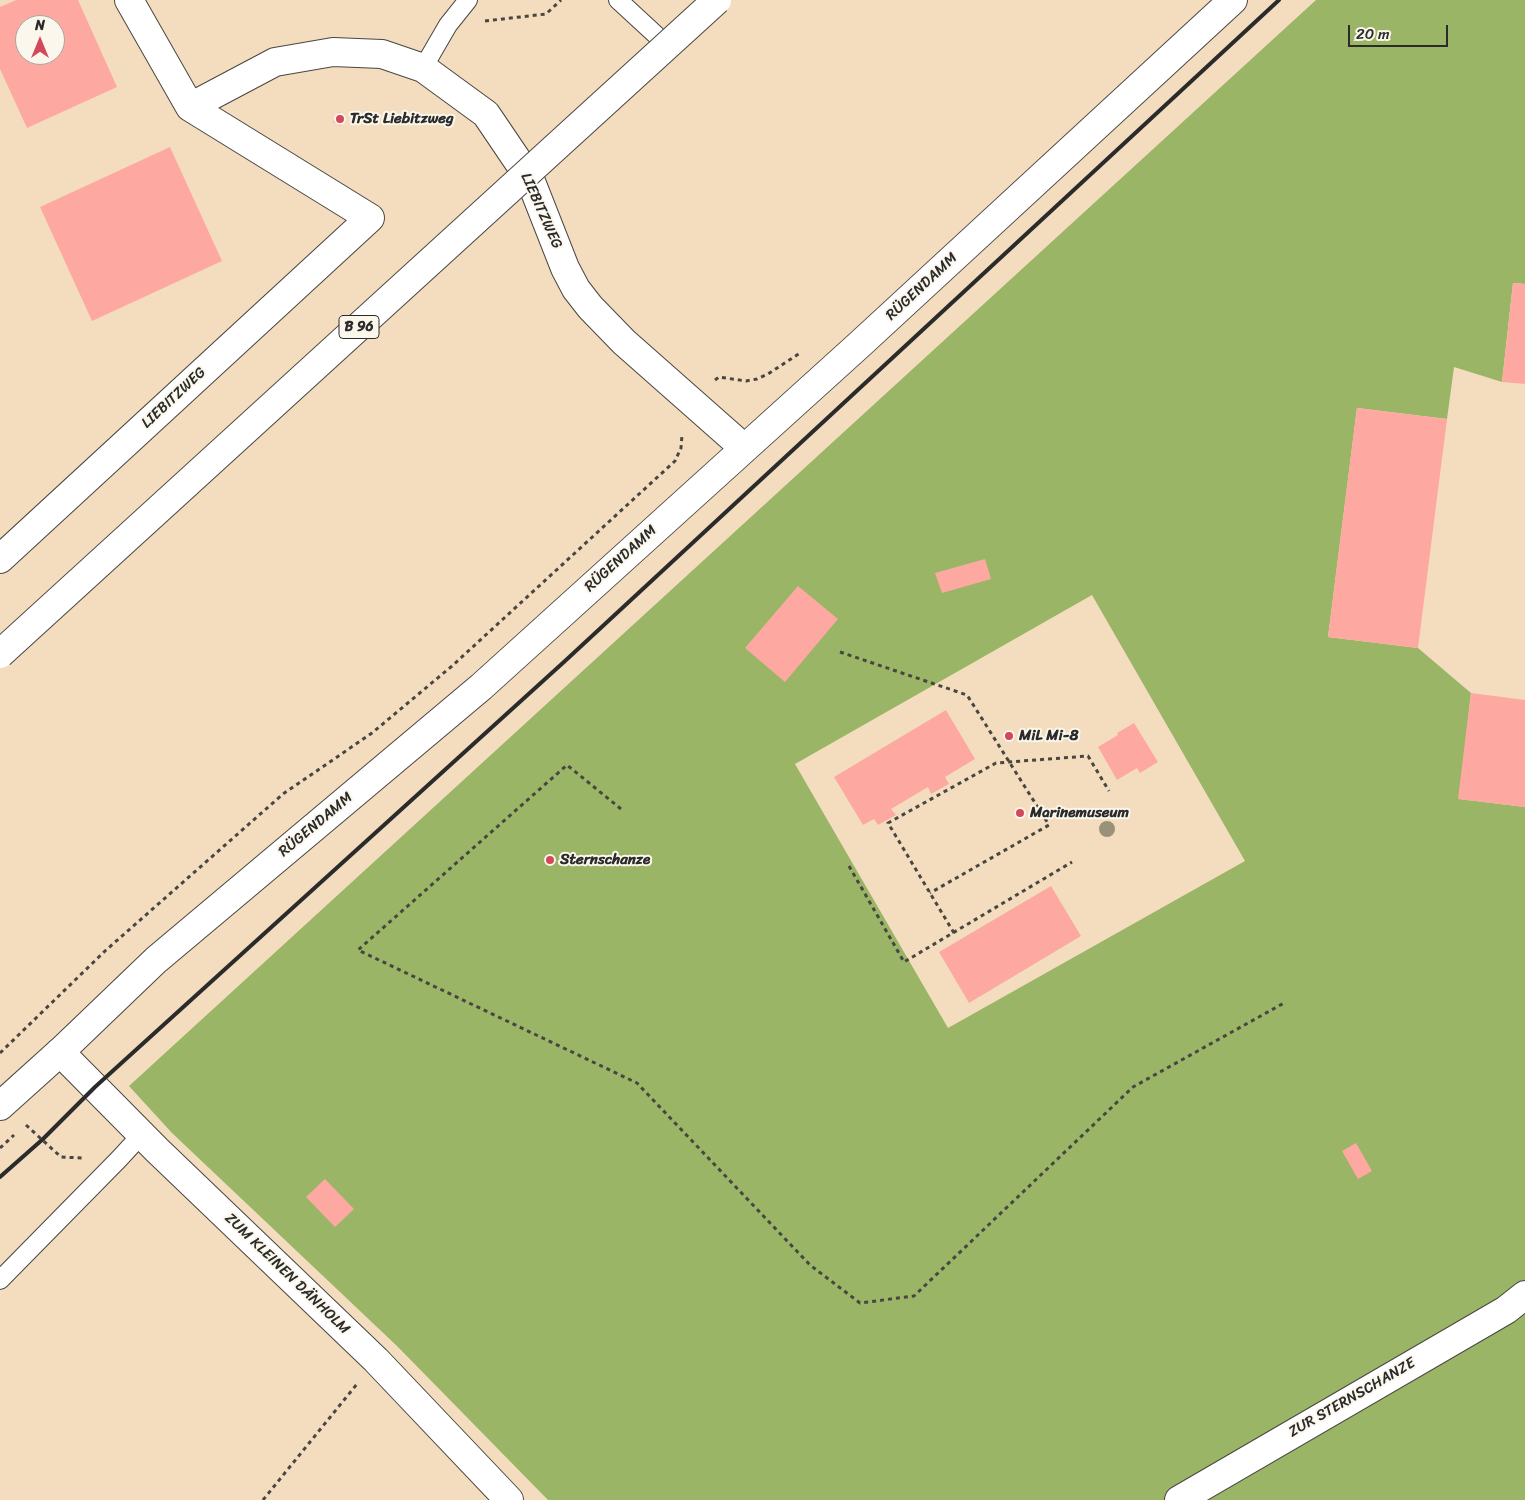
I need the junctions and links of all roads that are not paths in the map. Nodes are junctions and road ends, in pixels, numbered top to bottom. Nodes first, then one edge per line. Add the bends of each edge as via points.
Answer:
1 (129, 0) edge
2 (468, 0) edge
3 (618, 0) edge
4 (718, 0) edge
5 (1233, 0) edge
6 (656, 35) dead end
7 (423, 68) junction
8 (190, 107) junction
9 (744, 448) junction
10 (0, 559) edge
11 (0, 654) edge
12 (60, 1052) junction
13 (0, 1106) edge
14 (142, 1134) junction
15 (0, 1280) edge
16 (1525, 1295) edge
17 (509, 1500) edge
18 (1179, 1500) edge

1 - 8 main road, LIEBITZWEG
2 - 7 lane via 448,25
3 - 6 lane
4 - 11 main road, B 96, bridge
5 - 9 main road, RÜGENDAMM
7 - 8 main road, LIEBITZWEG via 382,54 333,52 275,62
7 - 9 main road, LIEBITZWEG via 486,114 530,179 565,268 590,307 624,342
8 - 10 main road, LIEBITZWEG via 370,218
9 - 12 main road, RÜGENDAMM via 481,687 156,960
12 - 13 main road, RÜGENDAMM
12 - 14 main road, ZUM KLEINEN DÄNHOLM
14 - 15 lane
14 - 17 main road, ZUM KLEINEN DÄNHOLM via 376,1360
16 - 18 main road, ZUR STERNSCHANZE via 1506,1310

